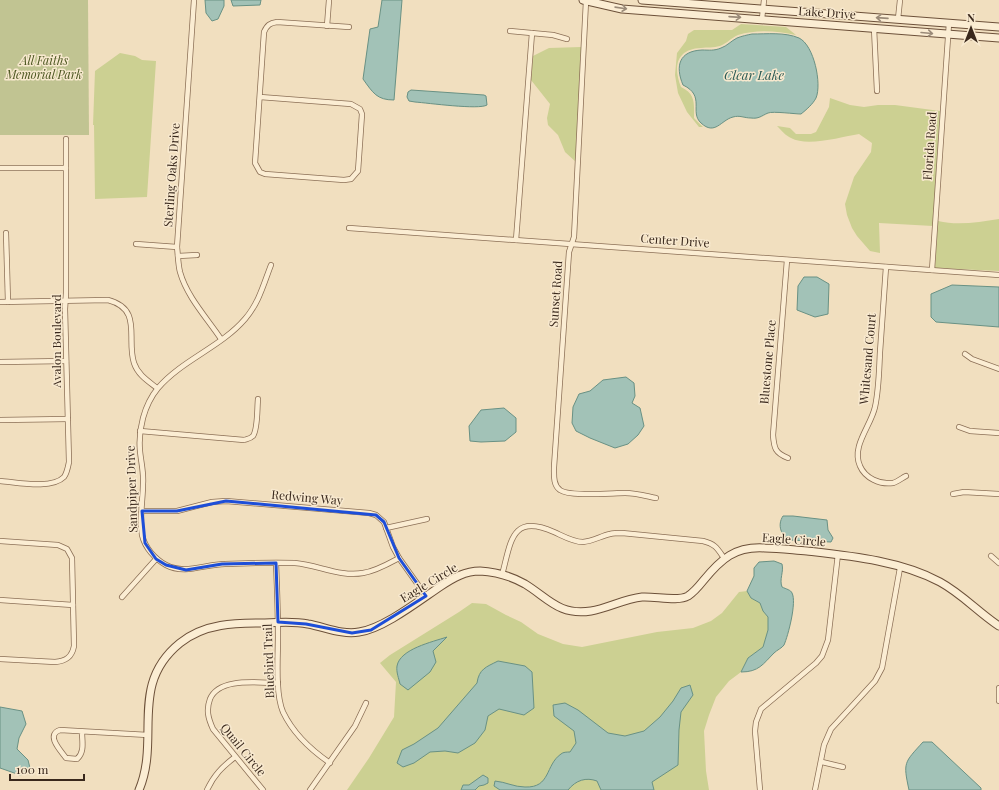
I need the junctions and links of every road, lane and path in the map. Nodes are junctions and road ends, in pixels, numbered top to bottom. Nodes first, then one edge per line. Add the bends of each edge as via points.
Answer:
1 (194, 0) edge
2 (329, 0) edge
3 (643, 0) edge
4 (764, 0) edge
5 (900, 0) edge
6 (585, 1) edge
7 (764, 9) junction
8 (762, 19) junction
9 (898, 19) junction
10 (948, 23) junction
11 (327, 26) junction
12 (349, 27) dead end
13 (999, 27) edge
14 (874, 28) junction
15 (510, 32) dead end
16 (532, 33) junction
17 (947, 34) junction
18 (999, 38) edge
19 (567, 39) dead end
20 (878, 91) dead end
21 (260, 97) junction
22 (66, 139) dead end
23 (0, 168) edge
24 (66, 168) junction
25 (349, 228) dead end
26 (6, 233) dead end
27 (516, 240) junction
28 (136, 244) dead end
29 (572, 244) junction
30 (177, 247) junction
31 (197, 255) dead end
32 (178, 256) junction
33 (787, 260) junction
34 (271, 265) dead end
35 (886, 267) junction
36 (932, 270) junction
37 (999, 276) edge
38 (66, 301) junction
39 (0, 302) edge
40 (8, 302) junction
41 (221, 339) junction
42 (965, 354) dead end
43 (66, 361) junction
44 (0, 362) edge
45 (999, 369) edge
46 (157, 388) junction
47 (258, 399) dead end
48 (68, 419) junction
49 (0, 420) edge
50 (959, 427) dead end
51 (140, 432) junction
52 (999, 433) edge
53 (788, 458) dead end
54 (906, 476) dead end
55 (0, 480) edge
56 (953, 494) dead end
57 (999, 494) edge
58 (656, 498) dead end
59 (142, 511) junction
60 (427, 520) dead end
61 (386, 528) junction
62 (0, 541) edge
63 (838, 554) junction
64 (991, 556) dead end
65 (399, 558) junction
66 (724, 558) junction
67 (156, 559) junction
68 (276, 563) junction
69 (999, 563) edge
70 (900, 568) junction
71 (502, 575) junction
72 (426, 596) junction
73 (122, 598) dead end
74 (0, 600) edge
75 (73, 605) junction
76 (278, 622) junction
77 (999, 626) edge
78 (0, 658) edge
79 (278, 684) junction
80 (999, 688) edge
81 (999, 702) edge
82 (366, 703) dead end
83 (82, 732) junction
84 (148, 735) junction
85 (235, 757) junction
86 (822, 762) junction
87 (330, 763) junction
88 (844, 767) dead end
89 (139, 790) edge
90 (207, 790) edge
91 (263, 790) edge
92 (310, 790) edge
93 (760, 790) edge
94 (815, 790) edge

1 - 30 street, Sterling Oaks Drive
2 - 11 street
3 - 7 street, Lake Drive
4 - 7 street
5 - 9 street
6 -> 8 street, Lake Drive via 622,9
6 - 29 street, Sunset Road
7 - 8 street
9 -> 7 street, Lake Drive
8 - 14 street, Lake Drive
9 - 10 street, Lake Drive
10 - 13 street, Lake Drive
10 - 17 street, Florida Road
11 - 12 street
11 - 21 street via 277,22 268,24 264,32
14 -> 17 street, Lake Drive
14 - 20 street
15 - 16 street
16 - 19 street
16 - 27 street
17 - 18 street, Lake Drive
17 - 36 street, Florida Road
21 - 21 street via 351,104 360,109 362,114 358,171 355,176 344,180 260,172 255,164
22 - 24 street, Avalon Boulevard
23 - 24 street
24 - 38 street, Avalon Boulevard
25 - 27 street, Center Drive
26 - 40 street
27 - 29 street, Center Drive
28 - 30 street
29 - 33 street, Center Drive
29 - 58 street, Sunset Road via 569,252 554,481 559,490 565,492 626,493
30 - 32 street, Sterling Oaks Drive
31 - 32 street
32 - 41 street, Sterling Oaks Drive via 180,272 186,287
33 - 35 street, Center Drive
33 - 53 street, Bluestone Place via 773,444 777,452
34 - 41 street, Sandpiper Drive via 251,311
35 - 36 street, Center Drive
35 - 54 street, Whitesand Court via 878,391 872,419 858,447 858,461 869,478 893,483
36 - 37 street, Center Drive
38 - 40 street
38 - 43 street, Avalon Boulevard
38 - 46 street via 108,300 121,306 130,318 134,363 142,376
39 - 40 street
41 - 46 street, Sandpiper Drive
42 - 45 street
43 - 44 street
43 - 48 street, Avalon Boulevard
46 - 51 street, Sandpiper Drive via 146,410
47 - 51 street via 255,430 250,438 244,440
48 - 49 street
48 - 55 street, Avalon Boulevard via 69,462 64,477 52,484
50 - 52 street via 970,431
51 - 59 street, Sandpiper Drive
56 - 57 street
59 - 61 street, Redwing Way via 177,511 226,501 369,513 380,518
59 - 67 street, Sandpiper Drive via 142,535
60 - 61 street
61 - 65 street, Redwing Way
62 - 75 street via 58,545 67,549 72,558
63 - 66 street, Eagle Circle via 759,548 745,549
63 - 70 street, Eagle Circle
63 - 93 street via 825,649 816,663 758,715 755,731
64 - 69 street
65 - 68 street via 376,570 355,574 302,564
65 - 72 street, Redwing Way
66 - 71 street, Eagle Circle via 687,596 675,599 654,596 634,598 590,612 562,608 522,583
66 - 71 street via 717,548 703,541 610,533 583,542 544,528 527,526 519,528 513,537
67 - 68 street via 166,565 186,570 222,564
67 - 73 street
68 - 76 street, Bluebird Trail
70 - 77 street, Eagle Circle via 941,583 966,599
70 - 86 street via 882,668 874,681 831,729 824,745
71 - 72 street, Eagle Circle via 477,571 462,574
72 - 76 street, Eagle Circle via 371,630 360,632 339,632 306,624
74 - 75 street
75 - 78 street via 74,646 69,658 63,662 55,662
76 - 79 street, Bluebird Trail
76 - 84 street, Eagle Circle via 220,625 187,638 178,645 162,663 152,683 148,703
79 - 85 street, Quail Circle via 228,684 212,694 207,710 208,719 212,729
79 - 87 street, Bluebird Trail via 283,711 292,725 308,746
80 - 81 street
82 - 87 street via 355,726
83 - 83 street via 60,730 54,734 56,744 66,758 77,759 80,756
83 - 84 street
84 - 89 street, Eagle Circle via 147,764
85 - 90 street via 220,769
85 - 91 street, Quail Circle
86 - 88 street
86 - 94 street
87 - 92 street

